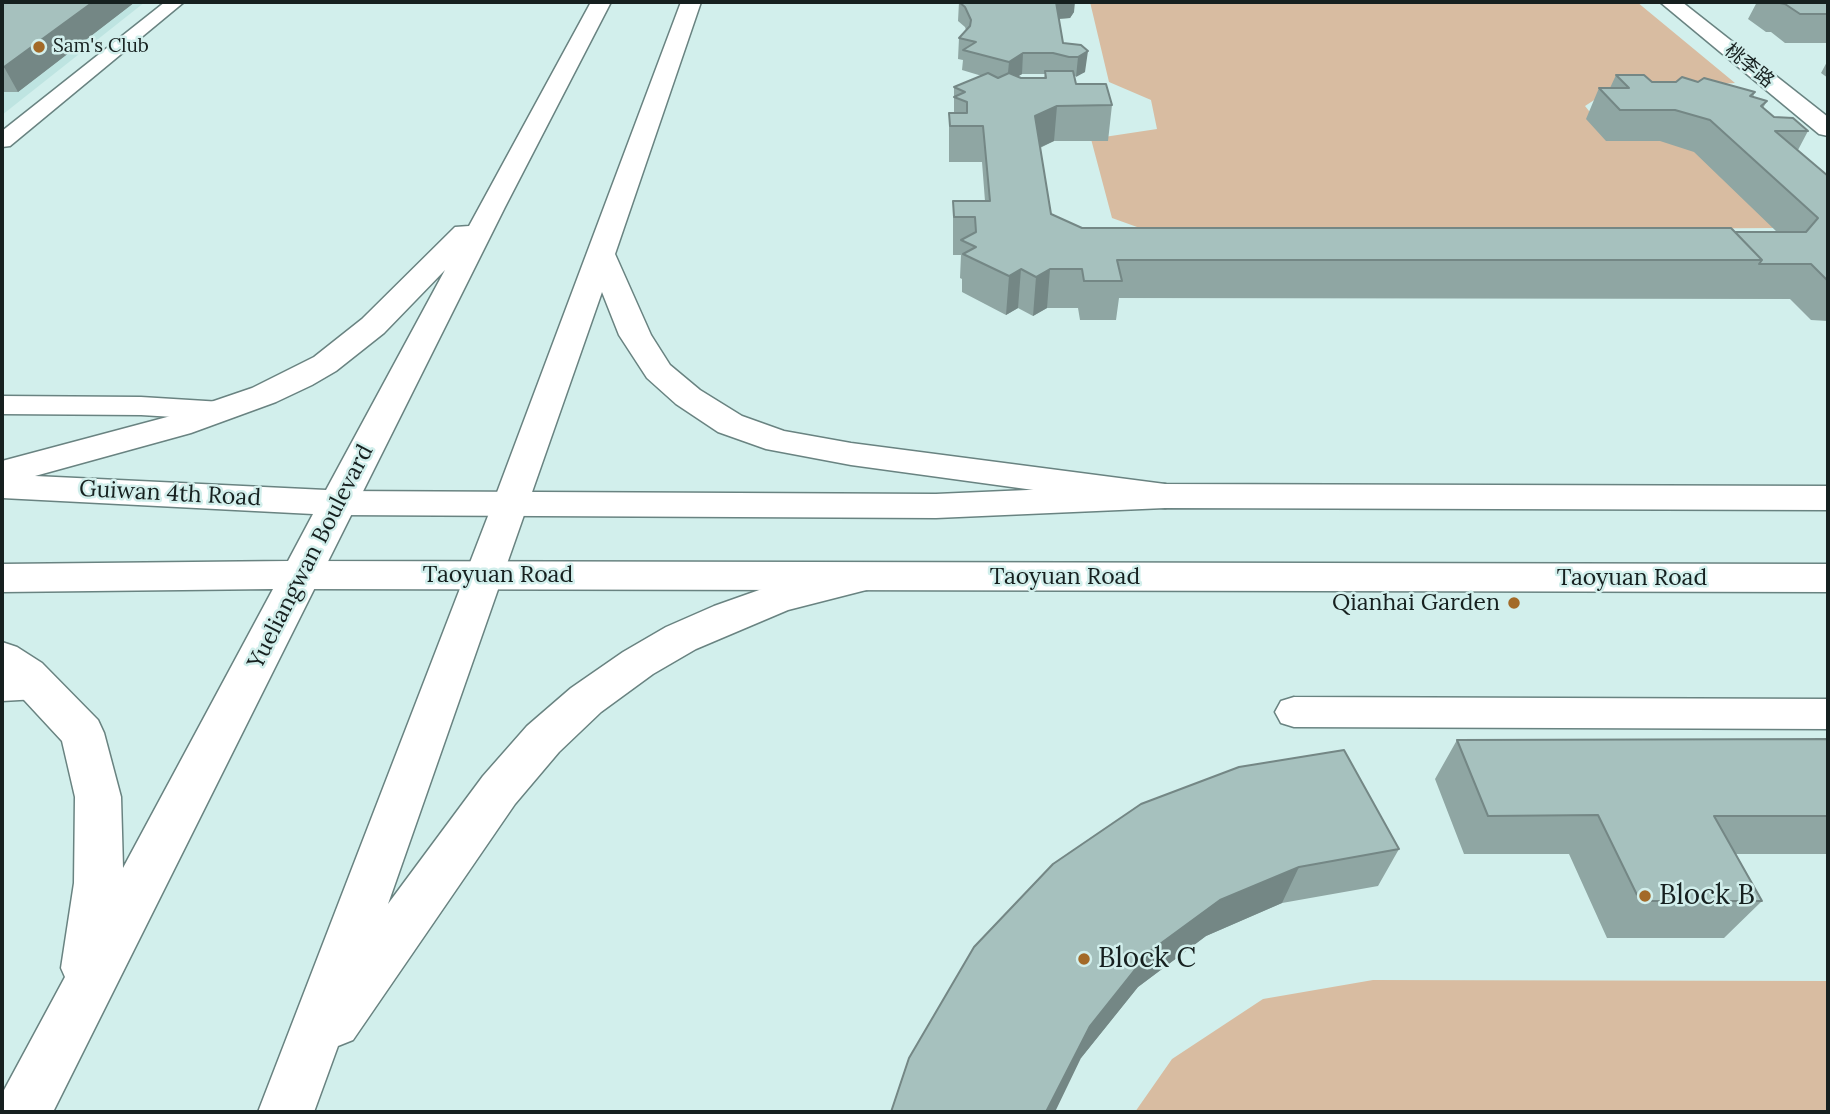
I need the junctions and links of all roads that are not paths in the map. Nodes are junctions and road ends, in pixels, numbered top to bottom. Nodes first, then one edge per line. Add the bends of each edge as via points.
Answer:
1 (175, 2) edge
2 (601, 2) edge
3 (691, 2) edge
4 (1670, 2) edge
5 (1828, 129) edge
6 (2, 141) edge
7 (492, 207) junction
8 (600, 252) junction
9 (2, 405) edge
10 (222, 411) junction
11 (2, 473) edge
12 (2, 486) edge
13 (1165, 496) junction
14 (1828, 498) edge
15 (339, 503) junction
16 (511, 503) junction
17 (302, 575) junction
18 (484, 575) junction
19 (864, 577) junction
20 (2, 578) edge
21 (1828, 578) edge
22 (14, 676) edge
23 (1294, 712) dead end
24 (1828, 714) edge
25 (83, 996) junction
26 (304, 1062) junction
27 (23, 1112) edge
28 (286, 1112) edge

1 - 6 lane
2 - 7 main road, Yueliangwan Boulevard
3 - 8 main road
4 - 5 main road, 桃李路
7 - 10 main road via 348,347 300,378
7 - 15 main road, Yueliangwan Boulevard
8 - 13 main road via 635,335 657,371 730,424 778,441 851,454
8 - 16 main road
9 - 10 lane
10 - 11 main road
12 - 15 main road, Guiwan 4th Road
13 - 14 main road
13 - 16 main road via 936,506
15 - 16 main road
15 - 17 main road, Yueliangwan Boulevard
16 - 18 main road
17 - 18 main road, Taoyuan Road
17 - 20 main road
17 - 25 main road, Yueliangwan Boulevard
18 - 19 main road, Taoyuan Road
18 - 26 main road
19 - 21 main road, Taoyuan Road
19 - 26 main road via 779,598 728,617 638,663 586,700 543,739 499,790
22 - 25 main road via 82,733 98,797 99,883
23 - 24 lane
25 - 27 main road, Yueliangwan Boulevard
26 - 28 main road

